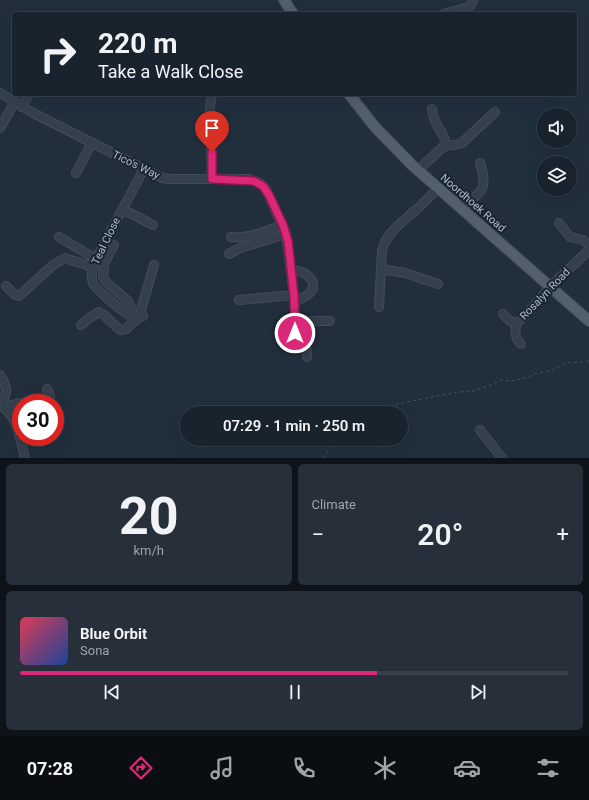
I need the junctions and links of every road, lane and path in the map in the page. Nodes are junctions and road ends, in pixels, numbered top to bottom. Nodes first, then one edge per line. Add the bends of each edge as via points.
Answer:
1 (284, 0) edge
2 (473, 0) edge
3 (293, 12) edge
4 (451, 12) edge
5 (0, 93) edge
6 (27, 96) edge
7 (212, 96) edge
8 (350, 96) edge
9 (18, 105) junction
10 (432, 110) dead end
11 (495, 112) dead end
12 (0, 128) edge
13 (92, 143) junction
14 (444, 146) junction
15 (480, 162) dead end
16 (144, 169) junction
17 (418, 170) junction
18 (76, 173) dead end
19 (212, 179) junction
20 (438, 188) junction
21 (122, 209) junction
22 (461, 209) junction
23 (559, 223) dead end
24 (153, 225) dead end
25 (283, 225) junction
26 (286, 234) junction
27 (231, 236) dead end
28 (59, 237) dead end
29 (114, 245) dead end
30 (589, 245) edge
31 (589, 250) edge
32 (229, 254) dead end
33 (94, 263) junction
34 (154, 265) dead end
35 (381, 269) junction
36 (291, 270) junction
37 (438, 284) dead end
38 (6, 286) dead end
39 (550, 287) junction
40 (294, 298) junction
41 (239, 300) dead end
42 (379, 307) dead end
43 (503, 314) dead end
44 (137, 316) junction
45 (330, 321) dead end
46 (589, 321) edge
47 (517, 323) junction
48 (81, 325) dead end
49 (295, 328) junction
50 (306, 329) junction
51 (289, 344) dead end
52 (521, 344) dead end
53 (307, 357) dead end
54 (589, 360) edge
55 (0, 375) edge
56 (47, 389) dead end
57 (49, 394) edge
58 (392, 406) edge
59 (3, 407) edge
60 (480, 430) dead end
61 (330, 446) edge
62 (25, 458) edge
63 (324, 458) edge
64 (502, 458) edge

1 - 3 main road
2 - 4 street via 469,7
5 - 9 street, Tico's Way
6 - 9 street
7 - 19 street
8 - 17 main road, Noordhoek Road via 375,127
9 - 12 street
9 - 13 street, Tico's Way
10 - 14 street via 436,124 445,139
11 - 14 street via 462,143
13 - 16 street, Tico's Way
13 - 18 street
14 - 17 street
15 - 22 street via 483,188
16 - 19 street, Tico's Way via 168,179
16 - 21 street, Teal Close
17 - 20 main road, Noordhoek Road
19 - 25 street, Tico's Way via 249,179 260,183 266,189
20 - 22 main road, Noordhoek Road
20 - 35 street via 386,240 382,248
21 - 24 street
21 - 33 street, Teal Close
22 - 39 main road, Noordhoek Road
23 - 30 street via 570,237 583,240
25 - 26 street, Tico's Way
25 - 27 street via 250,236
26 - 32 street via 240,248
26 - 36 street, Tico's Way
28 - 33 street
29 - 44 street via 104,264 103,277 130,304
31 - 39 street, Rosalyn Road
33 - 38 street via 63,258 19,296
33 - 44 street, Teal Close via 94,285 124,312
34 - 44 street
35 - 37 street via 405,273
35 - 42 street
36 - 40 street, Tico's Way
36 - 40 street via 306,274 313,282 312,290 305,297
39 - 46 main road, Noordhoek Road
39 - 47 street, Rosalyn Road
40 - 41 street
40 - 49 street, Tico's Way
43 - 47 street via 510,321
44 - 48 street via 126,329 121,330 99,312
45 - 50 street via 311,320
47 - 52 street, Rosalyn Road via 516,333
49 - 50 street
49 - 51 street, Tico's Way via 294,338
50 - 53 street
54 - 58 path via 568,362 552,370 512,381 500,380 470,392
55 - 59 street via 7,393
56 - 57 street
59 - 62 street via 16,424
60 - 64 street
61 - 63 path

